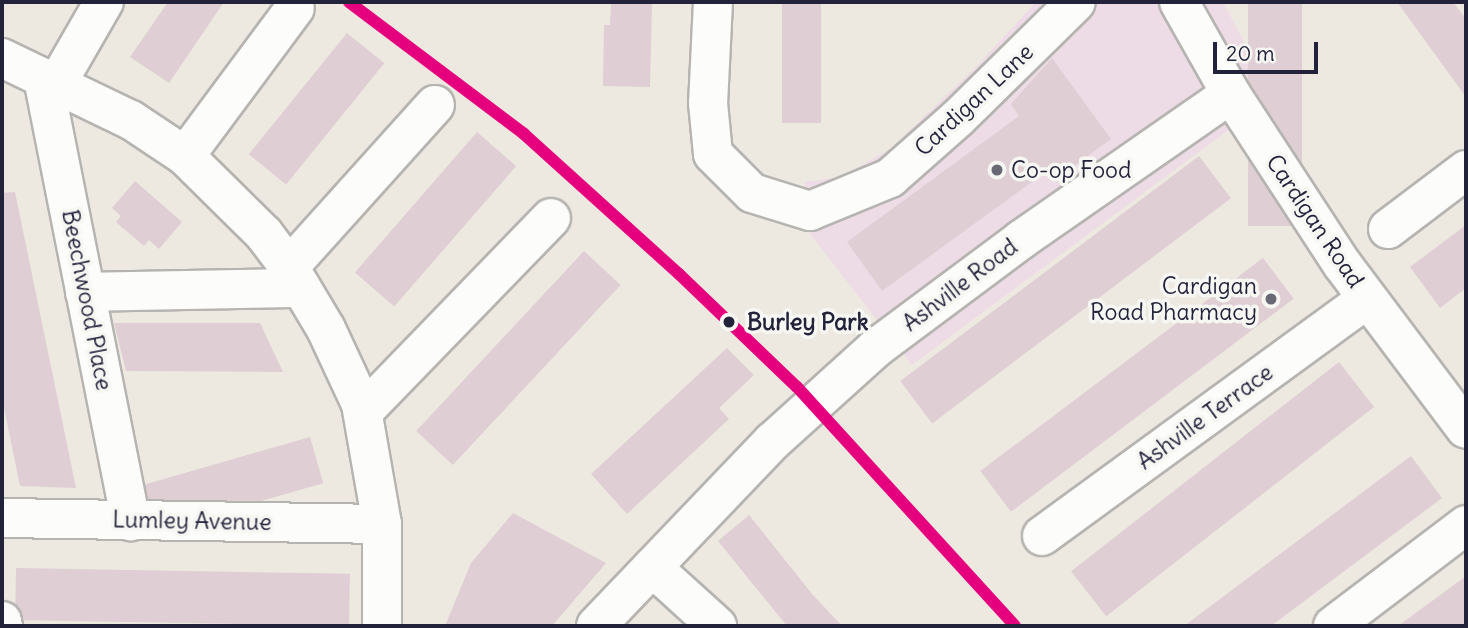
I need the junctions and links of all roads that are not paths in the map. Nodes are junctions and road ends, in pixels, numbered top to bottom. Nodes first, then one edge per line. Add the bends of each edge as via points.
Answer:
1 (104, 2) edge
2 (713, 2) edge
3 (1076, 2) edge
4 (1179, 2) edge
5 (295, 8) dead end
6 (2, 58) edge
7 (50, 81) junction
8 (1231, 93) junction
9 (435, 105) dead end
10 (186, 156) junction
11 (1466, 170) edge
12 (551, 218) dead end
13 (1388, 229) dead end
14 (295, 277) junction
15 (85, 292) junction
16 (1367, 299) junction
17 (363, 412) junction
18 (1466, 429) edge
19 (2, 518) edge
20 (131, 521) junction
21 (382, 524) junction
22 (1466, 525) edge
23 (1042, 536) dead end
24 (652, 567) junction
25 (382, 626) edge
26 (596, 626) edge
27 (717, 626) edge
28 (1333, 626) edge

1 - 7 street
2 - 3 street, Cardigan Lane via 708,131 719,162 752,193 788,208 810,211 890,178
4 - 8 street, Cardigan Road
5 - 10 street
6 - 7 street
7 - 10 street via 131,121
7 - 15 street, Beechwood Place
8 - 16 street, Cardigan Road
8 - 24 street, Ashville Road via 876,348 773,441
9 - 14 street
10 - 14 street via 257,226
11 - 13 street
12 - 17 street
14 - 15 street
14 - 17 street via 326,329
15 - 20 street, Beechwood Place
16 - 18 street, Cardigan Road
16 - 23 street, Ashville Terrace
17 - 21 street
19 - 20 street, Lumley Avenue
20 - 21 street, Lumley Avenue
21 - 25 street
22 - 28 street
24 - 26 street, Ashville Road
24 - 27 street

